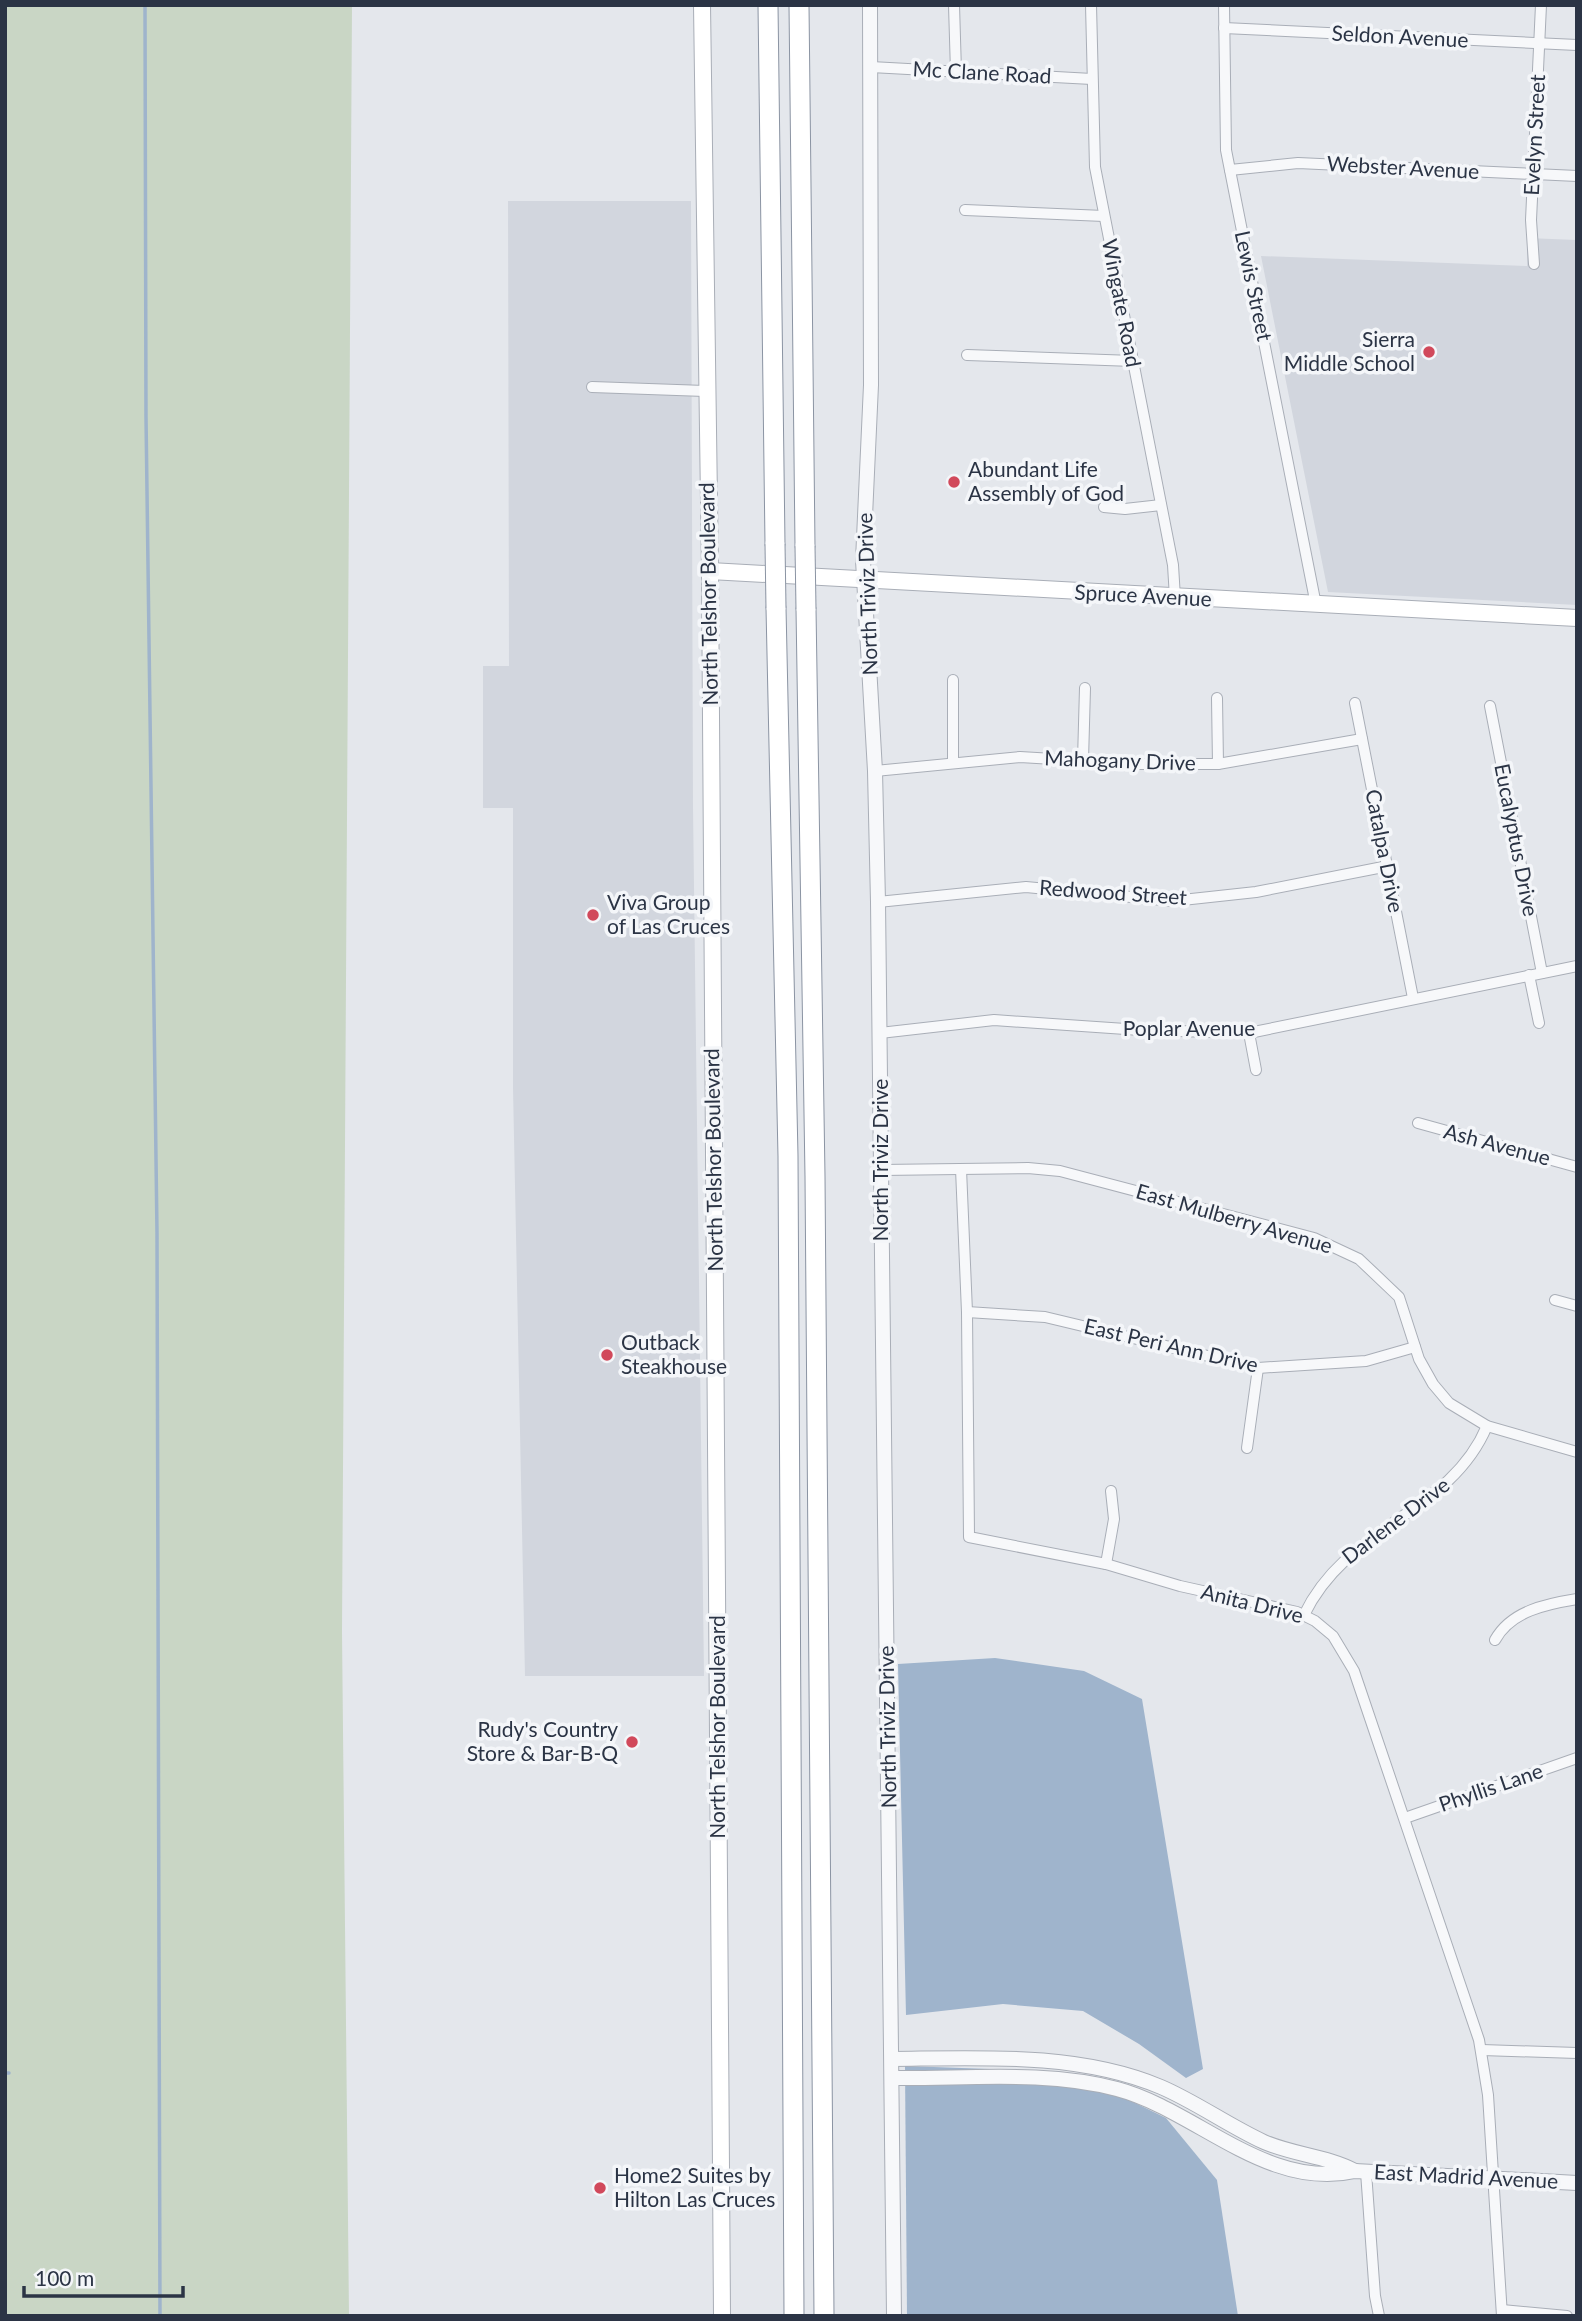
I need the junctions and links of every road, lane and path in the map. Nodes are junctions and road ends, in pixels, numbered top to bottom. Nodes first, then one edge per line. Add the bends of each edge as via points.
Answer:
1 (702, 5) edge
2 (768, 5) edge
3 (799, 5) edge
4 (870, 5) edge
5 (954, 5) edge
6 (1091, 5) edge
7 (1224, 5) edge
8 (1541, 5) edge
9 (1224, 28) junction
10 (1539, 44) junction
11 (1577, 45) edge
12 (871, 67) junction
13 (956, 72) junction
14 (1092, 79) junction
15 (1230, 170) junction
16 (1533, 175) junction
17 (1577, 176) edge
18 (965, 210) dead end
19 (1104, 216) junction
20 (1534, 264) dead end
21 (967, 355) dead end
22 (1133, 361) junction
23 (592, 387) dead end
24 (705, 391) junction
25 (1161, 505) junction
26 (1104, 507) dead end
27 (710, 571) junction
28 (865, 582) junction
29 (1175, 597) junction
30 (1315, 605) junction
31 (1577, 618) edge
32 (953, 680) dead end
33 (1085, 688) dead end
34 (1217, 698) dead end
35 (1355, 703) dead end
36 (1490, 706) dead end
37 (1362, 739) junction
38 (1083, 760) junction
39 (953, 762) junction
40 (1218, 764) junction
41 (875, 771) junction
42 (1388, 866) junction
43 (878, 902) junction
44 (1577, 966) edge
45 (1542, 973) junction
46 (1530, 975) junction
47 (1413, 998) junction
48 (1539, 1023) dead end
49 (1249, 1032) junction
50 (880, 1033) junction
51 (1255, 1070) dead end
52 (1418, 1123) dead end
53 (1577, 1167) edge
54 (961, 1169) junction
55 (881, 1170) junction
56 (1555, 1300) dead end
57 (1577, 1306) edge
58 (967, 1312) junction
59 (1415, 1347) junction
60 (1258, 1368) junction
61 (1487, 1426) junction
62 (1247, 1448) dead end
63 (1577, 1452) edge
64 (1111, 1491) dead end
65 (1105, 1564) junction
66 (1577, 1599) edge
67 (1304, 1615) junction
68 (1495, 1640) dead end
69 (1577, 1758) edge
70 (1405, 1818) junction
71 (1482, 2050) junction
72 (1577, 2053) edge
73 (892, 2059) junction
74 (893, 2078) junction
75 (1360, 2172) junction
76 (1493, 2179) junction
77 (1577, 2183) edge
78 (1502, 2313) edge
79 (722, 2316) edge
80 (794, 2316) edge
81 (824, 2316) edge
82 (894, 2316) edge
83 (1379, 2316) edge
84 (1567, 2316) edge

1 - 24 main road, North Telshor Boulevard
2 - 80 highway, bridge via 788,1170
3 - 81 highway, bridge via 816,1204
4 - 12 street, North Triviz Drive
5 - 13 street
6 - 14 street, Wingate Road
7 - 9 street, Lewis Street
8 - 10 street, Evelyn Street
9 - 10 street, Seldon Avenue
9 - 15 street, Lewis Street via 1224,127
10 - 11 street, Seldon Avenue
10 - 16 street, Evelyn Street
12 - 13 street, Mc Clane Road
12 - 28 street, North Triviz Drive via 871,385
13 - 14 street, Mc Clane Road
14 - 19 street, Wingate Road via 1093,150
15 - 16 street, Webster Avenue via 1298,163
15 - 30 street, Lewis Street
16 - 17 street, Webster Avenue
16 - 20 street, Evelyn Street
18 - 19 street
19 - 22 street, Wingate Road
21 - 22 street
22 - 25 street, Wingate Road
23 - 24 street
24 - 27 main road, North Telshor Boulevard
25 - 26 street
25 - 29 street, Wingate Road
27 - 28 main road, Spruce Avenue
27 - 79 main road, North Telshor Boulevard
28 - 29 main road, Spruce Avenue
28 - 41 street, North Triviz Drive
29 - 30 main road, Spruce Avenue
30 - 31 main road, Spruce Avenue
32 - 39 street
33 - 38 street
34 - 40 street
35 - 37 street, Catalpa Drive
36 - 45 street, Eucalyptus Drive
37 - 40 street, Mahogany Drive
37 - 42 street, Catalpa Drive
38 - 39 street, Mahogany Drive via 1020,757
38 - 40 street, Mahogany Drive
39 - 41 street, Mahogany Drive
41 - 43 street, North Triviz Drive
42 - 43 street, Redwood Street via 1256,892 1173,901 1026,887
42 - 47 street, Catalpa Drive
43 - 50 street, North Triviz Drive
44 - 45 street, Poplar Avenue
45 - 46 street, Poplar Avenue
46 - 47 street, Poplar Avenue
46 - 48 street
47 - 49 street, Poplar Avenue
49 - 50 street, Poplar Avenue via 994,1020
49 - 51 street
50 - 55 street, North Triviz Drive
52 - 53 street, Ash Avenue
54 - 55 street, East Mulberry Avenue
54 - 58 street, Anita Drive
54 - 59 street, East Mulberry Avenue via 1069,1172 1314,1238 1359,1259 1399,1297
55 - 73 street, North Triviz Drive
56 - 57 street
58 - 60 street, East Peri Ann Drive via 1045,1317
58 - 65 street, Anita Drive via 969,1537
59 - 60 street, East Peri Ann Drive via 1366,1362
59 - 61 street, East Mulberry Avenue via 1443,1397
60 - 62 street
61 - 63 street, East Mulberry Avenue
61 - 67 street, Darlene Drive via 1462,1469 1349,1554 1326,1576
64 - 65 street via 1114,1519
65 - 67 street, Anita Drive
66 - 68 street via 1521,1614 1507,1623
67 - 70 street, Anita Drive via 1333,1636 1351,1664
69 - 70 street, Phyllis Lane
70 - 71 street, Anita Drive
71 - 72 street
71 - 76 street, Anita Drive
73 - 74 street, North Triviz Drive
73 - 75 street, East Madrid Avenue via 1041,2062 1122,2074 1162,2087 1266,2143
74 - 75 street, East Madrid Avenue via 1078,2080 1162,2105 1258,2158 1298,2170 1337,2175
74 - 82 street, North Triviz Drive
75 - 76 street, East Madrid Avenue
75 - 83 street
76 - 77 street, East Madrid Avenue
76 - 78 street, Anita Drive
78 - 84 street

